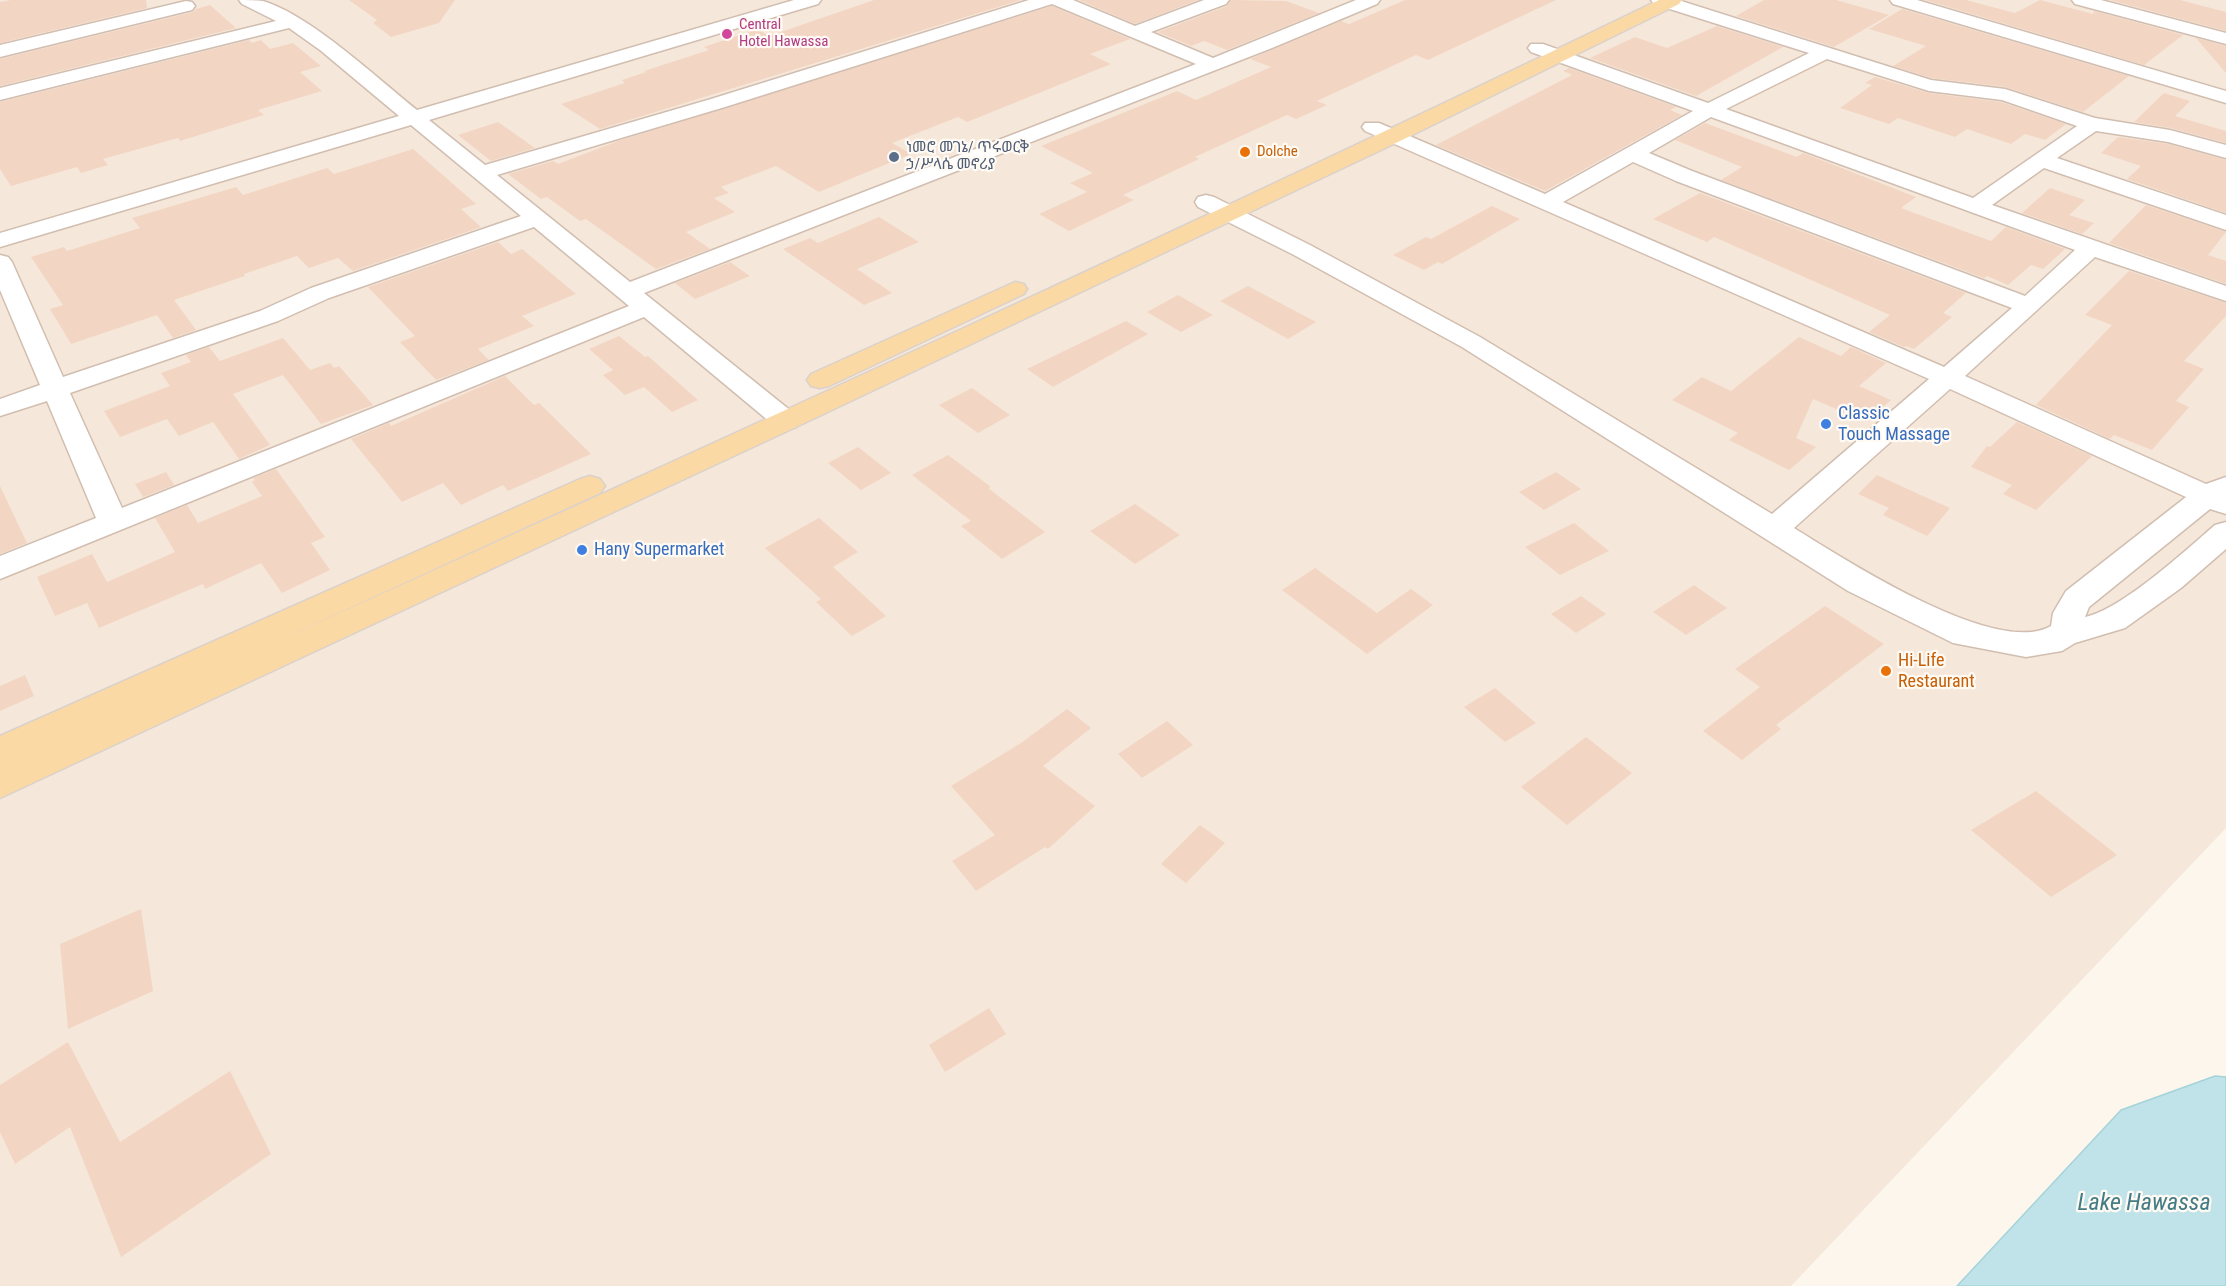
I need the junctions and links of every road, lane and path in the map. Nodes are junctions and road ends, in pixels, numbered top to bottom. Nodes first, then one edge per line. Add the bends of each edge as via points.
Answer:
1 (248, 0) edge
2 (770, 0) edge
3 (812, 0) edge
4 (1047, 0) edge
5 (1058, 0) edge
6 (1220, 0) edge
7 (1371, 0) edge
8 (1640, 0) edge
9 (1899, 0) edge
10 (2081, 0) edge
11 (1667, 1) edge
12 (183, 2) edge
13 (2107, 3) edge
14 (1332, 6) edge
15 (292, 22) junction
16 (1135, 32) junction
17 (2226, 39) edge
18 (0, 48) edge
19 (1548, 52) junction
20 (1826, 52) junction
21 (1212, 64) junction
22 (0, 94) edge
23 (2224, 94) edge
24 (1710, 109) junction
25 (2203, 109) dead end
26 (408, 114) junction
27 (2187, 123) dead end
28 (2092, 124) junction
29 (1383, 132) junction
30 (2170, 136) junction
31 (2226, 152) edge
32 (1631, 153) junction
33 (2041, 160) junction
34 (483, 172) junction
35 (1545, 203) junction
36 (1976, 206) junction
37 (1217, 208) junction
38 (537, 218) junction
39 (2226, 223) edge
40 (0, 225) edge
41 (0, 240) edge
42 (2091, 248) junction
43 (0, 262) edge
44 (2226, 294) edge
45 (636, 300) junction
46 (2029, 306) junction
47 (1948, 378) junction
48 (55, 389) junction
49 (0, 408) edge
50 (776, 413) junction
51 (2220, 495) edge
52 (113, 522) junction
53 (1774, 530) junction
54 (2226, 532) edge
55 (0, 568) edge
56 (362, 602) junction
57 (2067, 632) junction
58 (0, 752) edge
59 (0, 783) edge

1 - 15 street
2 - 26 street
3 - 26 street
4 - 34 street
5 - 16 street
6 - 16 street
7 - 14 street
8 - 19 main road
9 - 23 street
10 - 13 street
11 - 19 main road
11 - 20 street
12 - 18 street
13 - 17 street
14 - 21 street via 1275,41
15 - 22 street
15 - 26 street
16 - 21 street
19 - 24 street
19 - 29 main road
20 - 24 street
20 - 28 street via 1938,87 2005,95
21 - 45 street
23 - 25 street
24 - 32 street
24 - 36 street
26 - 34 street
26 - 40 street
26 - 41 street
27 - 30 street
28 - 30 street
28 - 33 street
29 - 35 street
29 - 37 main road
30 - 31 street
32 - 35 street
32 - 46 street
33 - 36 street
33 - 39 street
34 - 38 street
35 - 47 street
36 - 42 street
37 - 50 main road
37 - 53 street via 1471,342
38 - 45 street
38 - 48 street
42 - 44 street
42 - 46 street
43 - 48 street
45 - 50 street
45 - 52 street
46 - 47 street
47 - 51 street
47 - 53 street
48 - 49 street
48 - 52 street
50 - 56 main road
51 - 57 street via 2077,599 2069,614
52 - 55 street
53 - 57 street via 1859,583 1965,634 2026,645 2050,642
54 - 57 street via 2170,580 2114,620
56 - 58 main road
56 - 59 main road

